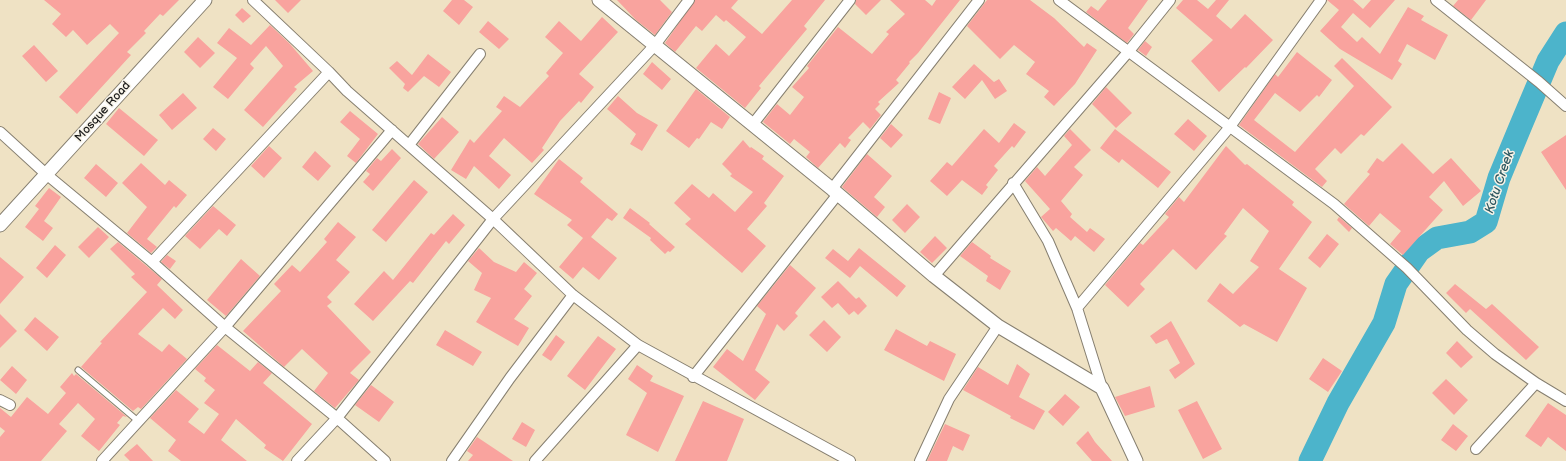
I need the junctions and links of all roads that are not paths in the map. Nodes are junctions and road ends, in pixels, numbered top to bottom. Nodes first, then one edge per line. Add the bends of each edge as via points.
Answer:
1 (205, 0) edge
2 (253, 0) edge
3 (599, 0) edge
4 (689, 0) edge
5 (850, 0) edge
6 (979, 0) edge
7 (1059, 0) edge
8 (1170, 0) edge
9 (1321, 0) edge
10 (1436, 0) edge
11 (655, 45) junction
12 (1128, 51) junction
13 (480, 54) dead end
14 (329, 72) junction
15 (1566, 106) edge
16 (753, 124) junction
17 (1229, 128) junction
18 (392, 130) junction
19 (0, 132) edge
20 (409, 145) junction
21 (46, 174) junction
22 (1012, 183) junction
23 (835, 192) junction
24 (493, 219) junction
25 (0, 224) edge
26 (152, 262) junction
27 (934, 276) junction
28 (573, 295) junction
29 (1077, 308) junction
30 (998, 326) junction
31 (225, 327) junction
32 (638, 345) junction
33 (78, 370) dead end
34 (693, 377) junction
35 (1536, 383) junction
36 (1102, 388) junction
37 (0, 400) edge
38 (1566, 402) edge
39 (10, 405) dead end
40 (337, 418) junction
41 (138, 421) junction
42 (1476, 449) dead end
43 (102, 461) edge
44 (297, 461) edge
45 (385, 461) edge
46 (452, 461) edge
47 (535, 461) edge
48 (850, 461) edge
49 (920, 461) edge
50 (1136, 461) edge

1 - 21 street, Mosque Road
2 - 14 street
3 - 11 street
4 - 11 street
5 - 16 street
6 - 23 street
7 - 12 street
8 - 12 street
9 - 17 street
10 - 15 street
11 - 16 street
11 - 24 street
12 - 17 street
12 - 22 street
13 - 20 street
14 - 18 street
14 - 26 street
16 - 23 street
17 - 29 street
17 - 35 street via 1334,204 1407,268 1467,330
18 - 20 street
18 - 31 street
19 - 21 street
20 - 24 street
21 - 25 street, Mosque Road
21 - 26 street
22 - 27 street
22 - 29 street via 1048,240
23 - 27 street
23 - 34 street
24 - 28 street
24 - 40 street
26 - 31 street
27 - 30 street
28 - 32 street
28 - 46 street via 510,378
29 - 36 street
30 - 36 street
30 - 49 street via 949,400
31 - 40 street
31 - 41 street
32 - 34 street
32 - 47 street
33 - 41 lane
34 - 48 street
35 - 38 street
35 - 42 street
36 - 50 street
37 - 39 street
40 - 44 street
40 - 45 street
41 - 43 street

